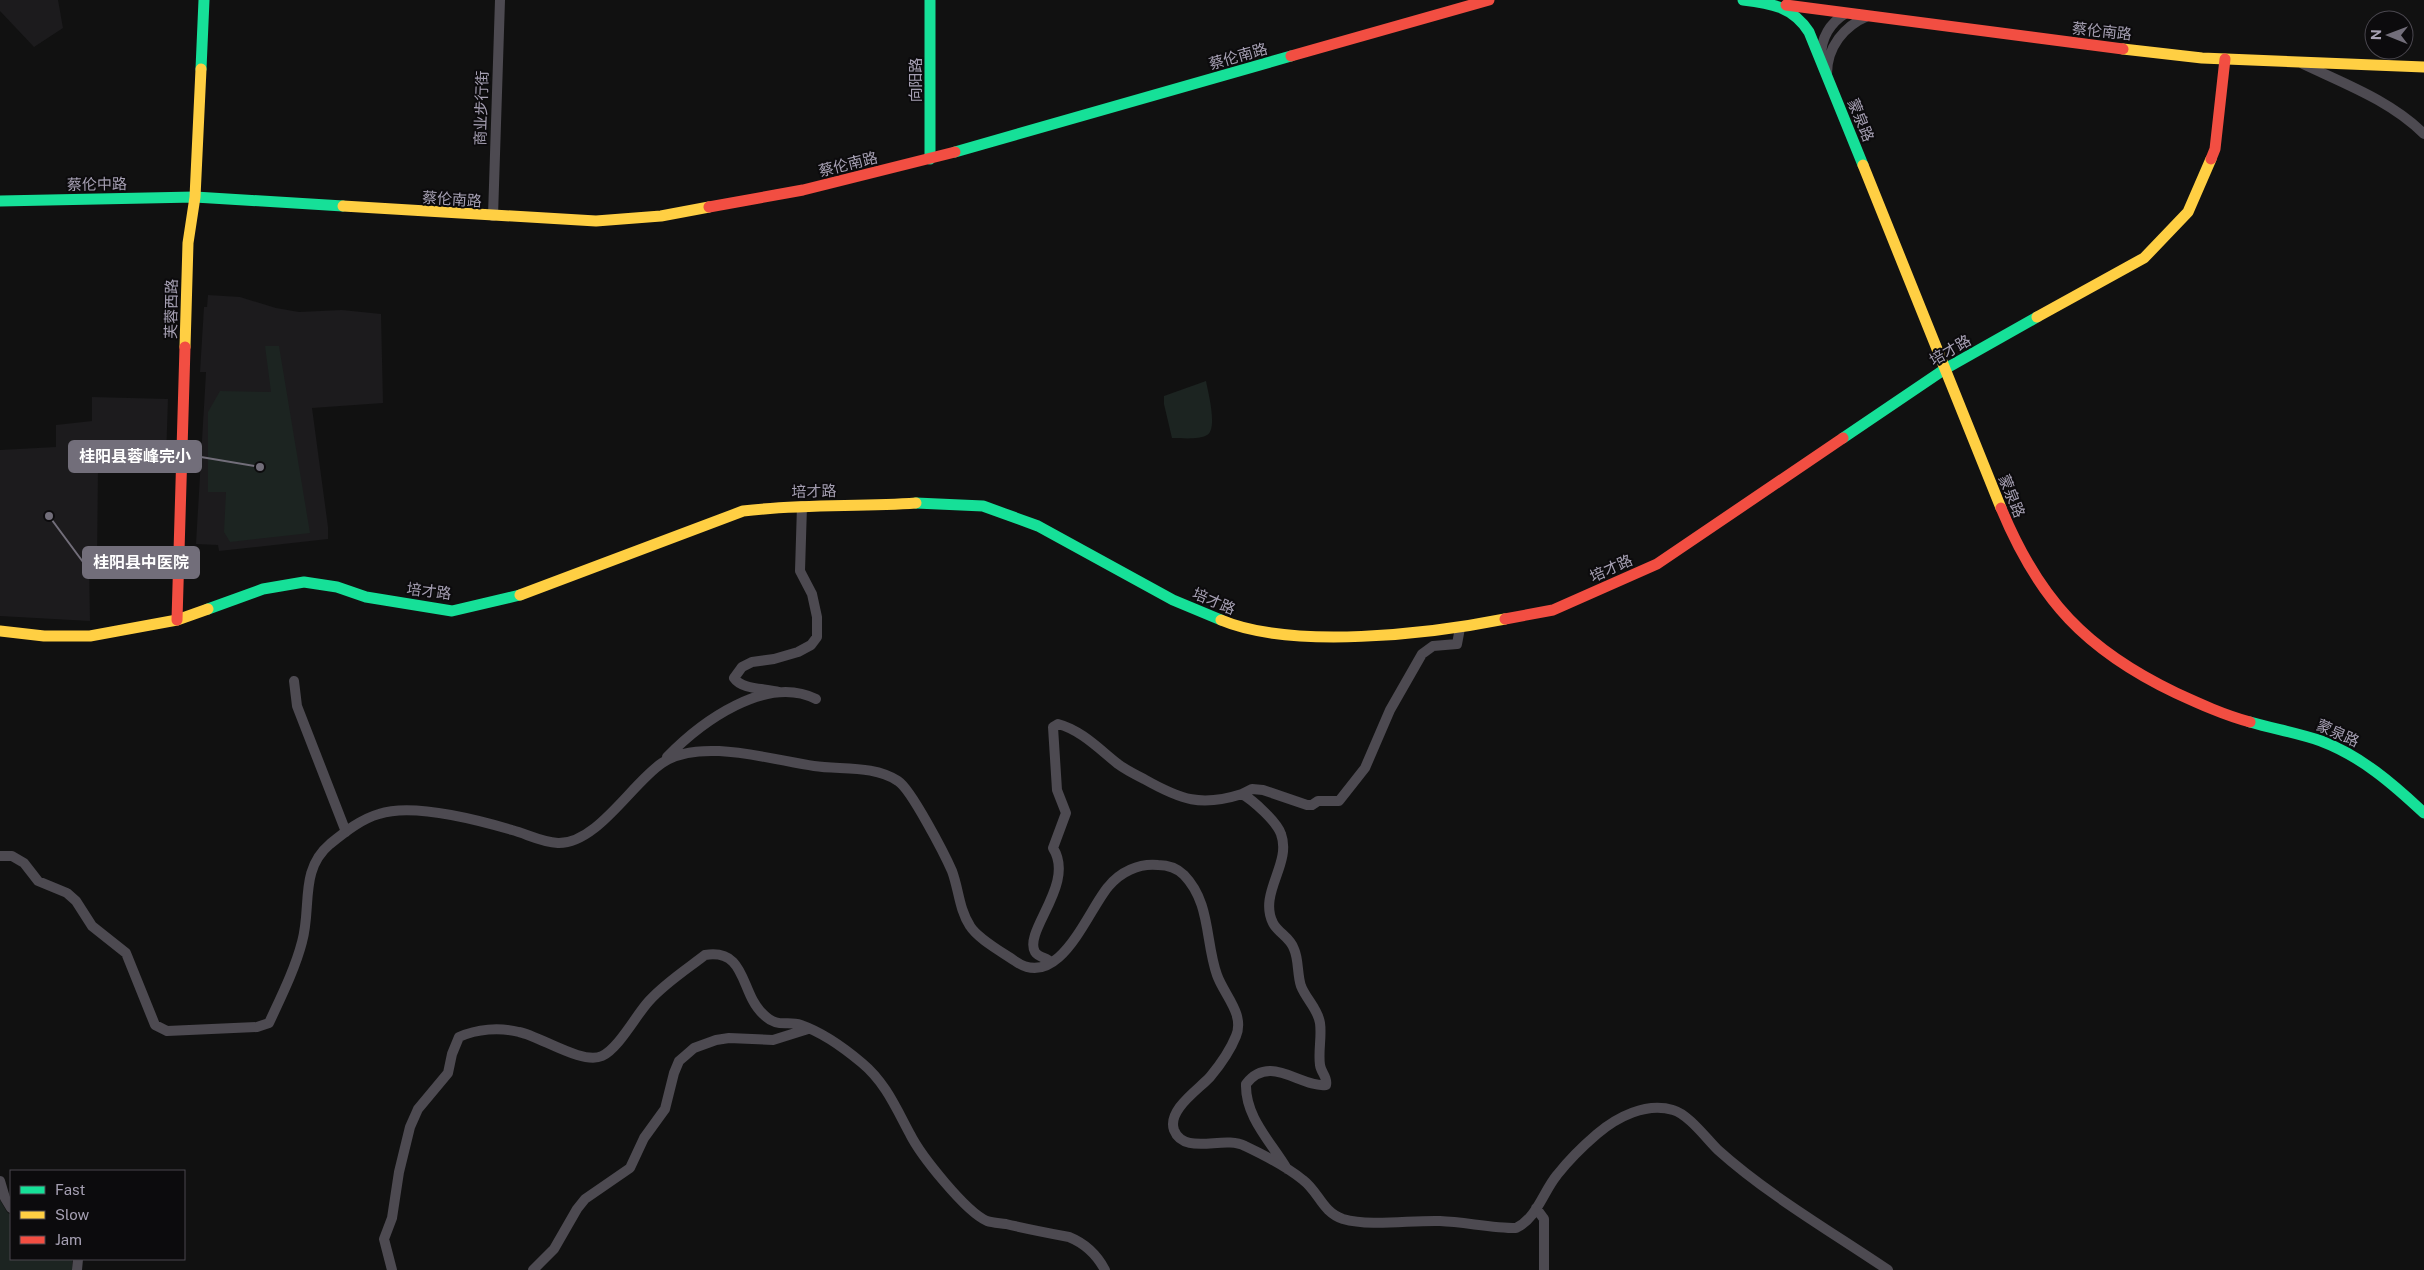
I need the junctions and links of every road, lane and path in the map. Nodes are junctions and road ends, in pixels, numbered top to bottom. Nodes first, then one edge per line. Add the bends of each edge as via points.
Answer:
1 (204, 0) edge
2 (500, 0) edge
3 (930, 0) edge
4 (1489, 0) edge
5 (1743, 0) edge
6 (1757, 0) edge
7 (1778, 4) junction
8 (1846, 13) junction
9 (1868, 16) junction
10 (2225, 59) junction
11 (1821, 62) junction
12 (2300, 63) junction
13 (2424, 67) edge
14 (1827, 77) junction
15 (2424, 134) edge
16 (930, 160) junction
17 (195, 197) junction
18 (0, 202) edge
19 (493, 216) junction
20 (1945, 370) junction
21 (802, 506) junction
22 (177, 620) junction
23 (1460, 628) junction
24 (0, 631) edge
25 (294, 681) dead end
26 (779, 692) junction
27 (816, 699) dead end
28 (661, 763) junction
29 (1242, 794) junction
30 (2424, 813) edge
31 (346, 832) junction
32 (0, 856) edge
33 (1052, 962) junction
34 (808, 1029) junction
35 (1287, 1169) junction
36 (0, 1181) edge
37 (10, 1206) edge
38 (1536, 1208) junction
39 (392, 1270) edge
40 (532, 1270) edge
41 (1106, 1270) edge
42 (1544, 1270) edge
43 (1888, 1270) edge

1 - 17 street, 芙蓉西路
2 - 19 street, 商业步行街
3 - 16 street, 向阳路
4 - 16 street, 蔡伦南路
5 - 7 street
6 - 7 street
7 - 8 street, 蔡伦南路
7 - 11 street, 蒙泉路 via 1801,18
8 - 9 street, 蔡伦南路
8 - 11 street via 1826,33
9 - 10 street, 蔡伦南路 via 2070,43
9 - 14 street via 1847,28 1837,40 1828,62
10 - 12 street, 蔡伦南路
10 - 20 street, 培才路 via 2215,149 2188,212 2144,258
11 - 14 street, 蒙泉路
12 - 13 street, 蔡伦南路
12 - 15 street via 2369,95 2406,117
14 - 20 street, 蒙泉路
16 - 19 street, 蔡伦南路 via 803,190 661,216 596,221
17 - 18 street, 蔡伦中路
17 - 19 street, 蔡伦南路
17 - 22 street, 芙蓉西路 via 188,243
20 - 23 street, 培才路 via 1656,564 1553,610
20 - 30 street, 蒙泉路 via 2022,556 2044,590 2083,634 2113,659 2146,679 2213,710 2309,737 2350,754 2380,774
21 - 22 street, 培才路 via 743,511 516,597 452,611 366,597 337,586 304,582 263,589
21 - 23 street, 培才路 via 931,502 983,506 1038,526 1173,600 1237,627 1304,637
21 - 26 street via 800,571 812,594 817,637 811,645 798,652 752,662 742,667 734,678 745,686
22 - 24 street, 培才路 via 90,636 44,636
23 - 29 street via 1457,644 1433,646 1422,654 1394,701 1365,768 1339,802 1318,801 1307,805 1257,789
25 - 31 street via 297,706
26 - 27 street via 807,694
26 - 28 street via 759,695 728,710
28 - 31 street via 592,829 572,842 541,841 496,825 411,809 380,813
28 - 33 street via 676,756 713,752 762,756 820,767 851,768 897,780 910,792 952,872 961,909 977,935 1030,969 1047,967
29 - 33 street via 1216,801 1184,799 1120,766 1067,726 1058,724 1053,727 1057,790 1066,813 1053,848 1060,864 1058,881 1033,947 1036,954
29 - 35 street via 1274,822 1281,834 1283,856 1271,892 1271,914 1273,923 1295,949 1301,985 1319,1020 1320,1068 1327,1080 1326,1085 1320,1086 1277,1072 1256,1075 1246,1084 1251,1112
31 - 32 street via 314,860 303,940 269,1023 256,1027 167,1031 155,1025 126,953 92,926 67,893 38,880 24,863 12,856
33 - 35 street via 1067,949 1105,890 1118,877 1135,867 1150,864 1170,866 1184,875 1198,896 1206,917 1218,978 1232,1004 1238,1030 1219,1065 1179,1109 1173,1129 1186,1143 1239,1142
34 - 39 street via 799,1024 785,1025 769,1020 756,1007 740,969 732,960 714,953 705,955 649,1000 623,1035 601,1057 562,1050 518,1031 487,1029 459,1037 448,1073 418,1108 410,1127 392,1218 384,1239
34 - 40 street via 773,1040 716,1040 686,1054 674,1073 665,1110 644,1138 630,1168 585,1199 554,1249
34 - 41 street via 845,1049 879,1079 921,1156 979,1216 1069,1237 1095,1255
35 - 38 street via 1308,1183 1326,1210 1347,1220 1436,1221 1516,1228 1526,1223
36 - 37 street
38 - 42 street via 1544,1219
38 - 43 street via 1557,1174 1598,1134 1635,1111 1675,1110 1744,1171

